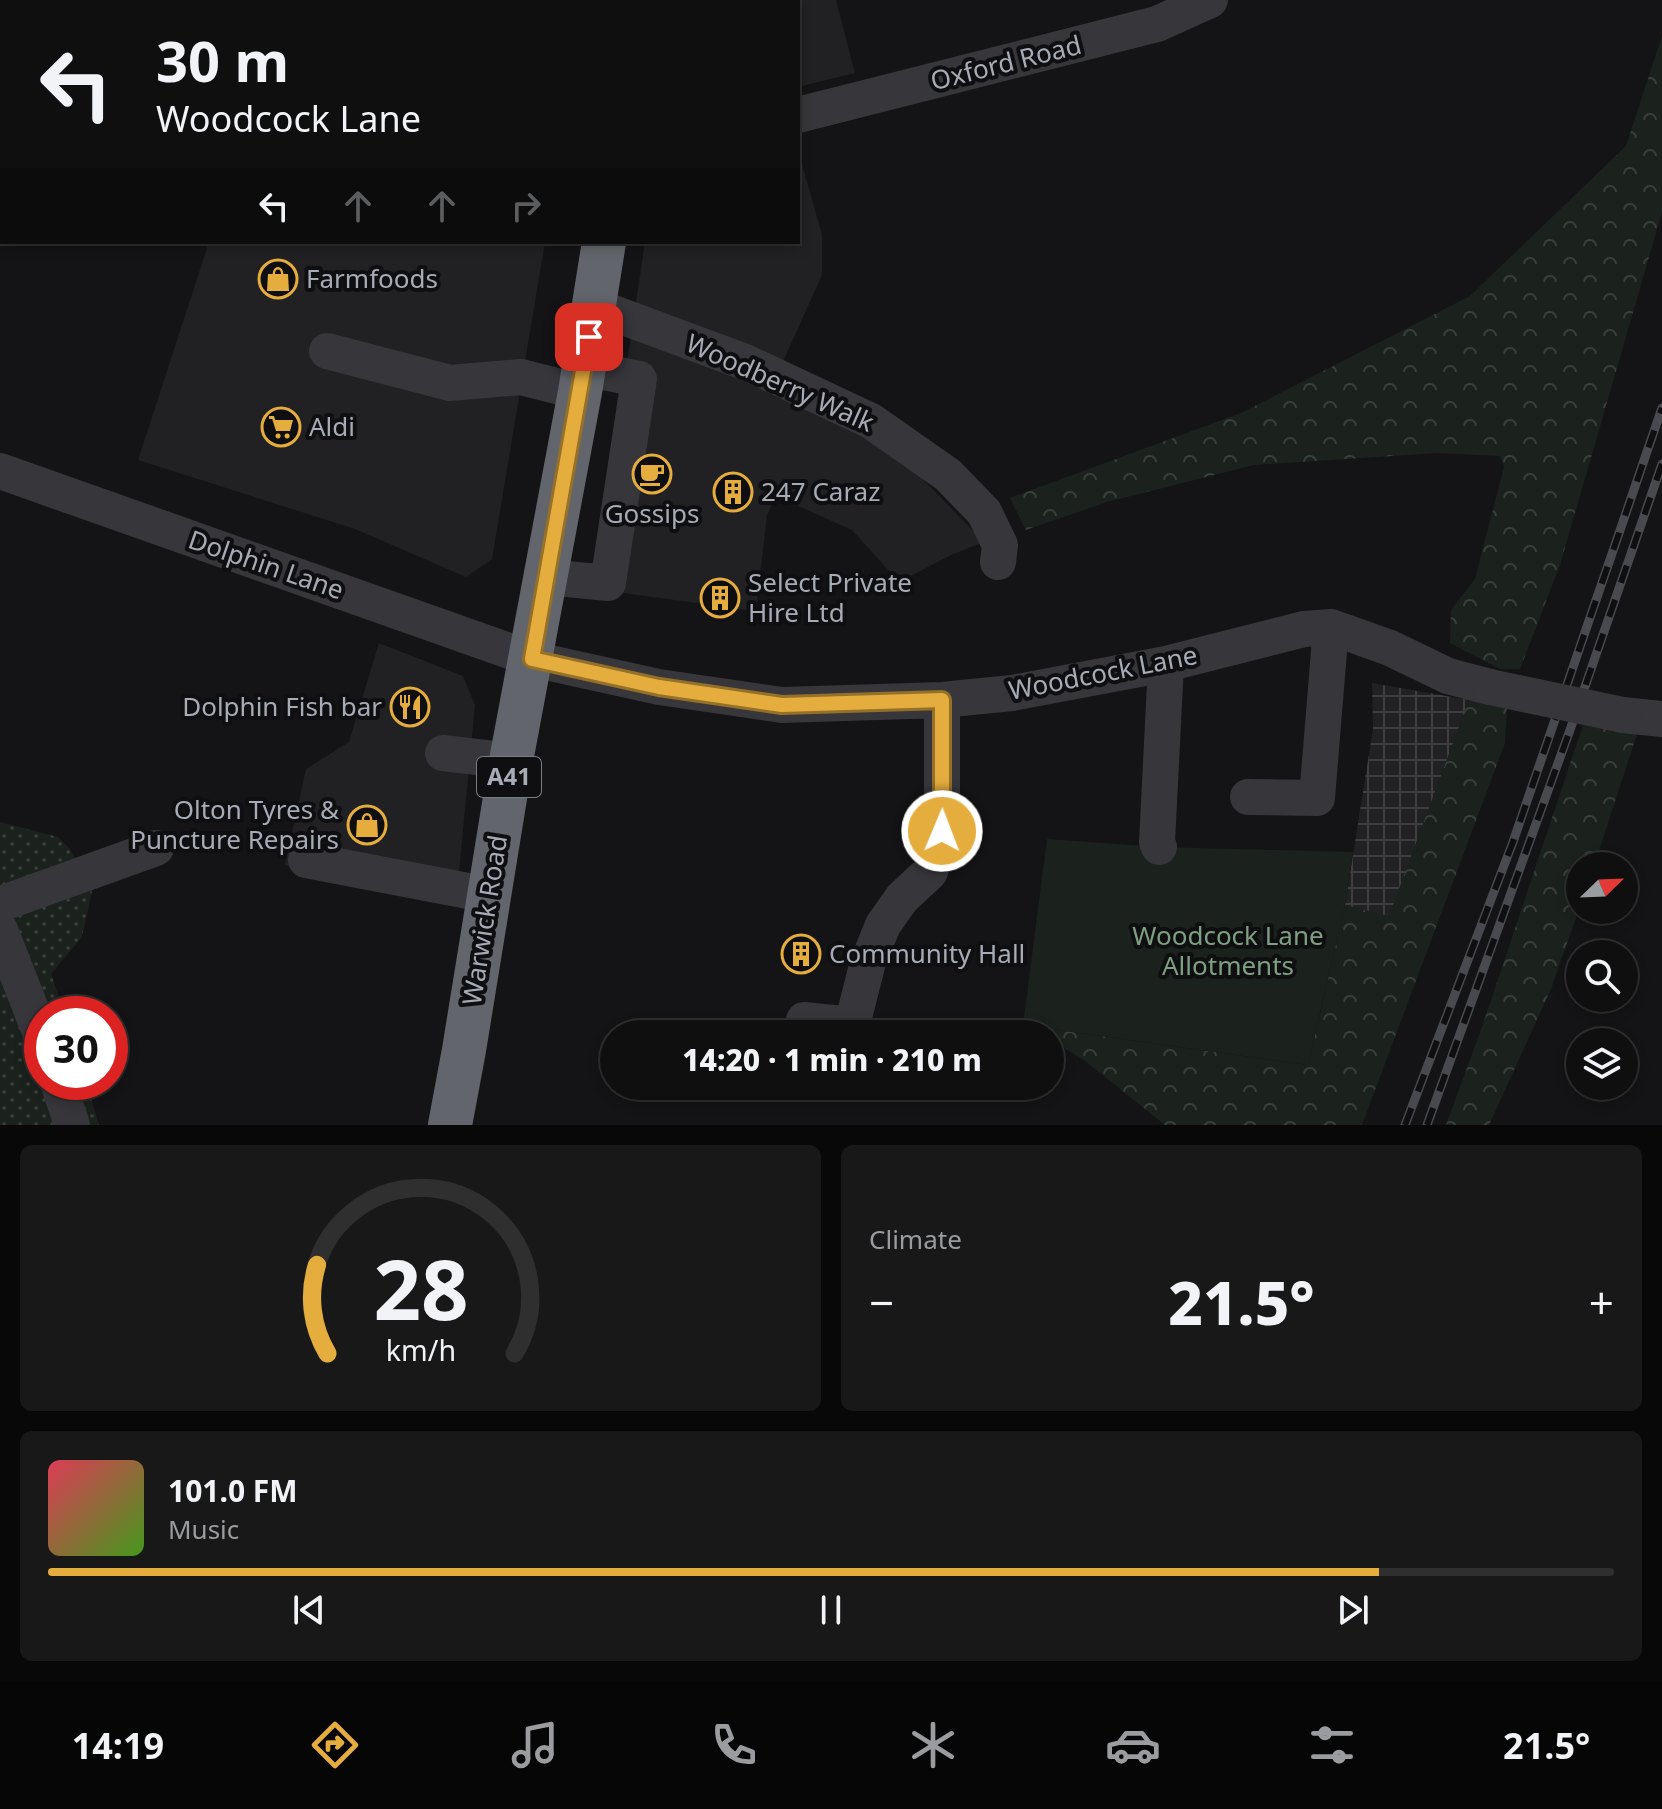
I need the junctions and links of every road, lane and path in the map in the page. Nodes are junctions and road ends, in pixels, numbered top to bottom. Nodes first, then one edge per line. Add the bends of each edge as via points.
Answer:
1 (1210, 0) edge
2 (800, 114) edge
3 (604, 244) edge
4 (594, 306) junction
5 (327, 351) dead end
6 (582, 380) junction
7 (0, 471) edge
8 (998, 562) dead end
9 (547, 577) junction
10 (1331, 627) junction
11 (532, 659) junction
12 (1166, 664) junction
13 (942, 700) junction
14 (1662, 719) edge
15 (443, 753) dead end
16 (511, 761) junction
17 (1248, 797) dead end
18 (1159, 847) dead end
19 (156, 848) dead end
20 (306, 860) dead end
21 (489, 895) junction
22 (0, 904) edge
23 (0, 930) edge
24 (26, 996) edge
25 (853, 1020) edge
26 (64, 1100) edge
27 (72, 1125) edge
28 (450, 1125) edge

1 - 2 street, Oxford Road via 1157,24
3 - 4 highway, Warwick Road / A41
4 - 6 highway, Warwick Road / A41
4 - 8 street, Woodberry Walk via 745,362 871,421 948,475 984,512 1000,545
5 - 6 street via 450,383 521,377
6 - 9 highway, Warwick Road / A41
6 - 9 street via 639,379 608,583
7 - 11 street, Dolphin Lane
9 - 11 highway, Warwick Road / A41
10 - 12 street, Woodcock Lane
10 - 14 street, Woodcock Lane, bridge via 1448,676
10 - 17 street via 1317,798
11 - 13 street, Woodcock Lane via 659,687 782,705
11 - 16 highway, Warwick Road / A41
12 - 13 street, Woodcock Lane via 1012,693
12 - 18 street
13 - 25 street via 942,831 930,872 883,925
15 - 16 street
16 - 21 highway, Warwick Road / A41
19 - 22 street
20 - 21 street
21 - 28 highway, Warwick Road / A41
23 - 24 street
26 - 27 street

